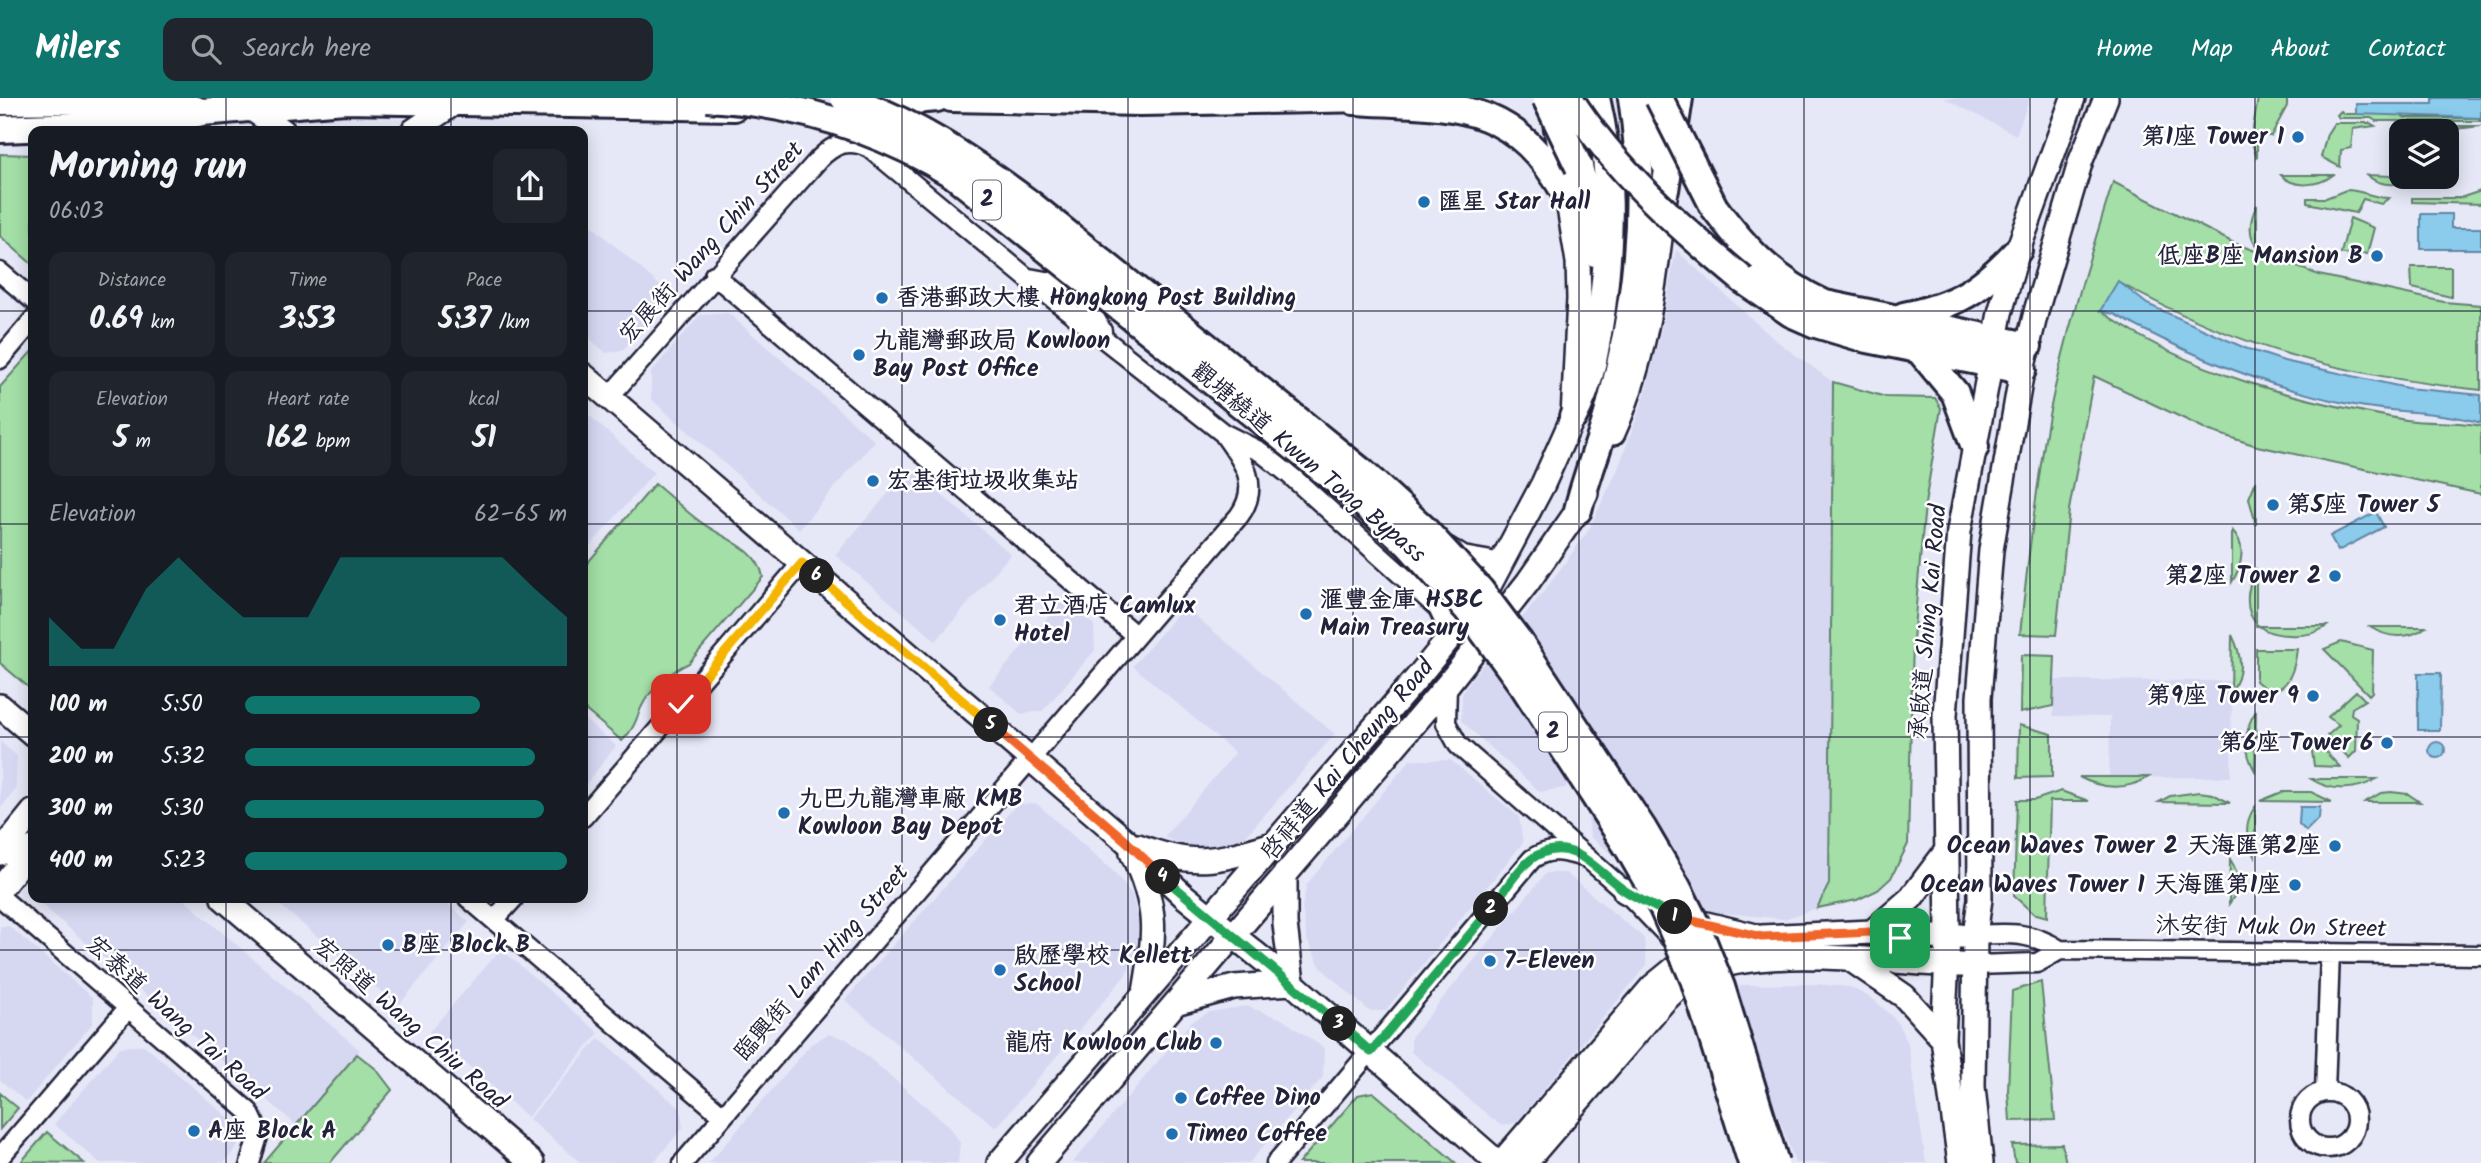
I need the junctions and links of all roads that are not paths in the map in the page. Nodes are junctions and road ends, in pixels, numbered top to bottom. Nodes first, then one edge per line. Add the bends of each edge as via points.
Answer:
1 (707, 98) edge
2 (873, 98) edge
3 (937, 98) edge
4 (951, 98) edge
5 (1546, 98) edge
6 (1567, 98) edge
7 (1632, 98) edge
8 (1642, 98) edge
9 (1659, 98) edge
10 (1679, 98) edge
11 (2073, 98) edge
12 (2106, 98) edge
13 (1360, 99) edge
14 (0, 101) edge
15 (843, 102) edge
16 (453, 104) junction
17 (249, 107) junction
18 (1599, 109) edge
19 (202, 112) junction
20 (80, 126) edge
21 (276, 126) edge
22 (420, 126) edge
23 (28, 128) edge
24 (0, 129) edge
25 (888, 163) junction
26 (1665, 190) junction
27 (1566, 194) junction
28 (2018, 250) junction
29 (1008, 263) junction
30 (0, 272) edge
31 (715, 275) junction
32 (1027, 278) junction
33 (1078, 278) junction
34 (1143, 292) junction
35 (28, 296) edge
36 (1601, 310) junction
37 (1888, 319) junction
38 (28, 326) edge
39 (1108, 340) junction
40 (1916, 346) junction
41 (1993, 351) junction
42 (2025, 358) junction
43 (0, 359) edge
44 (588, 379) edge
45 (609, 397) junction
46 (1573, 417) junction
47 (1223, 433) junction
48 (1975, 447) junction
49 (1392, 492) junction
50 (1578, 510) junction
51 (1366, 542) junction
52 (802, 563) junction
53 (1503, 563) junction
54 (1451, 635) junction
55 (1136, 636) junction
56 (1447, 685) junction
57 (0, 705) edge
58 (28, 730) edge
59 (1030, 759) junction
60 (588, 811) edge
61 (28, 818) edge
62 (1126, 841) junction
63 (1273, 844) junction
64 (0, 853) edge
65 (1945, 853) junction
66 (28, 854) edge
67 (1583, 856) junction
68 (1285, 874) junction
69 (0, 889) edge
70 (1625, 891) junction
71 (0, 897) edge
72 (229, 903) edge
73 (474, 903) edge
74 (509, 903) edge
75 (1210, 916) junction
76 (494, 920) junction
77 (1872, 932) junction
78 (1975, 935) junction
79 (1233, 937) junction
80 (1762, 937) junction
81 (1948, 937) junction
82 (2060, 950) junction
83 (2330, 953) junction
84 (2481, 955) edge
85 (1850, 958) junction
86 (1947, 964) junction
87 (1975, 965) junction
88 (1689, 968) junction
89 (1292, 983) junction
90 (1145, 992) junction
91 (1178, 1002) junction
92 (128, 1008) junction
93 (1943, 1039) junction
94 (1371, 1052) junction
95 (2325, 1092) dead end
96 (723, 1116) junction
97 (0, 1157) edge
98 (250, 1163) edge
99 (532, 1163) edge
100 (683, 1163) edge
101 (999, 1163) edge
102 (1039, 1163) edge
103 (1276, 1163) edge
104 (1500, 1163) edge
105 (1525, 1163) edge
106 (1752, 1163) edge
107 (1776, 1163) edge
108 (1960, 1163) edge
109 (1981, 1163) edge

1 - 106 highway, 觀塘繞道 Kwun Tong Bypass / 2, bridge via 783,106 843,121 905,147 954,175 1330,475 1422,558 1504,658 1658,898 1694,979
2 - 15 highway
3 - 15 highway
4 - 13 highway via 1140,102
5 - 36 highway, bridge via 1579,167 1594,226
6 - 27 main road, 啓祥道 Kai Cheung Road via 1559,107 1555,127
6 - 40 highway, bridge via 1660,208 1743,280 1816,324 1863,338
7 - 50 highway via 1640,208 1634,291 1626,343
8 - 26 main road, 啓祥道 Kai Cheung Road via 1661,135
9 - 37 highway, bridge via 1714,207 1756,260 1801,293 1825,304
10 - 26 highway
11 - 28 main road, 承啟道 Shing Kai Road
12 - 42 main road via 2048,264
13 - 27 highway via 1439,106 1486,116 1531,144
14 - 19 highway via 162,99
15 - 16 highway via 695,108
15 - 107 highway, 觀塘繞道 Kwun Tong Bypass / 2, bridge via 916,128 981,167 1362,472 1454,560 1520,643 1677,887 1721,987
16 - 17 highway via 345,100
16 - 22 main road
17 - 19 highway
17 - 21 main road
18 - 36 highway via 1610,175 1609,251
19 - 20 highway via 161,123
23 - 24 highway
25 - 29 street, 宏展街 Wang Chin Street
25 - 29 street via 938,161 961,172 1021,219 1031,237
25 - 31 street, 宏展街 Wang Chin Street via 860,143 835,146 812,165
26 - 50 main road, 啓祥道 Kai Cheung Road via 1640,350 1618,422
27 - 46 main road, 啓祥道 Kai Cheung Road via 1578,262
28 - 37 highway via 1976,291 1954,302
28 - 41 main road, 承啟道 Shing Kai Road
29 - 32 street, 宏展街 Wang Chin Street
30 - 35 street
31 - 45 street, 宏展街 Wang Chin Street
31 - 55 street
32 - 33 street via 1064,282
32 - 39 street, 宏展街 Wang Chin Street
33 - 34 street via 1099,255
33 - 39 street
34 - 39 street via 1109,317
34 - 49 street
36 - 46 highway via 1596,352
37 - 41 highway via 1940,326
38 - 43 street
39 - 47 street, 宏展街 Wang Chin Street
40 - 41 highway
40 - 48 highway via 1955,393
41 - 42 highway
41 - 48 main road, 承啟道 Shing Kai Road
42 - 78 main road via 1984,612 1979,698 1980,898
44 - 45 main road
45 - 52 main road
46 - 53 main road, 啓祥道 Kai Cheung Road
47 - 51 street via 1261,452
47 - 55 street, 臨興街 Lam Hing Street via 1246,467 1248,502
48 - 65 main road, 承啟道 Shing Kai Road via 1959,531 1952,605 1945,715
49 - 51 street via 1391,539 1382,546
49 - 53 street via 1449,548 1463,556
50 - 56 main road, 啓祥道 Kai Cheung Road
51 - 54 street via 1438,608
52 - 59 main road
52 - 60 street
53 - 54 main road, 啓祥道 Kai Cheung Road via 1483,597
54 - 63 main road, 啓祥道 Kai Cheung Road
55 - 59 street, 臨興街 Lam Hing Street
56 - 67 street via 1446,723 1458,746
56 - 68 main road, 啓祥道 Kai Cheung Road
57 - 58 main road
59 - 62 main road
59 - 96 street, 臨興街 Lam Hing Street
61 - 64 main road
62 - 63 main road via 1193,862
62 - 75 main road
62 - 90 main road via 1152,902 1155,937
63 - 75 main road, 啓祥道 Kai Cheung Road
65 - 77 main road via 1911,898
65 - 81 main road, 承啟道 Shing Kai Road
66 - 69 main road
67 - 70 street
67 - 94 street via 1559,850 1532,859
68 - 79 main road, 啓祥道 Kai Cheung Road
68 - 89 main road
70 - 80 main road via 1688,921
70 - 88 street via 1670,937
71 - 92 street, 宏泰道 Wang Tai Road
72 - 99 main road, 宏照道 Wang Chiu Road
73 - 76 street
74 - 76 street
75 - 79 main road
75 - 90 main road, 啓祥道 Kai Cheung Road
76 - 96 street
77 - 80 main road
77 - 81 main road via 1887,939
78 - 81 main road
78 - 82 street, 沐安街 Muk On Street via 2040,937
78 - 87 main road
79 - 89 main road
79 - 91 main road, 啓祥道 Kai Cheung Road
80 - 88 main road via 1712,948
81 - 86 main road, 承啟道 Shing Kai Road
82 - 83 street, 沐安街 Muk On Street
82 - 87 street, 沐安街 Muk On Street via 2037,963
83 - 84 street, 沐安街 Muk On Street
83 - 95 street
85 - 86 main road
85 - 88 main road
85 - 93 main road via 1904,996
86 - 87 main road
86 - 93 main road, 承啟道 Shing Kai Road
87 - 109 main road via 1973,1087
88 - 104 main road via 1653,987
88 - 105 main road
89 - 91 main road via 1234,987
89 - 94 main road
90 - 101 main road, 啓祥道 Kai Cheung Road
91 - 102 main road, 啓祥道 Kai Cheung Road
92 - 97 street
92 - 98 street, 宏泰道 Wang Tai Road via 249,1112 259,1133
93 - 108 main road, 承啟道 Shing Kai Road
94 - 103 street
94 - 104 main road
96 - 100 street, 臨興街 Lam Hing Street

